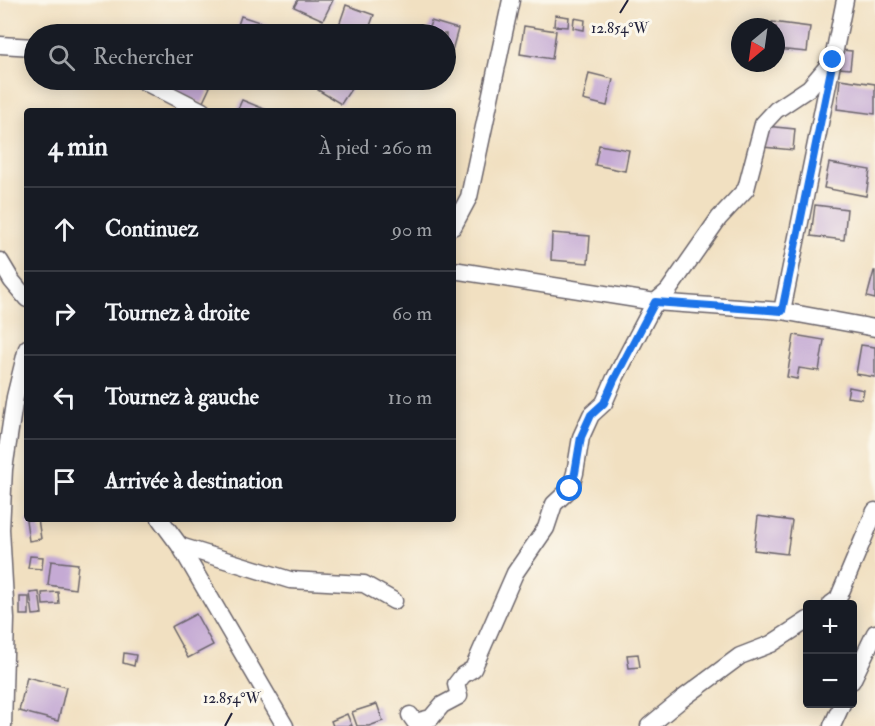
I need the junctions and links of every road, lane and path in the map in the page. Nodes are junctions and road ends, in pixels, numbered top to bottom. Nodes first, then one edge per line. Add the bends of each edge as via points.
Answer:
1 (511, 0) edge
2 (845, 0) edge
3 (0, 45) edge
4 (24, 46) edge
5 (833, 60) junction
6 (161, 90) edge
7 (196, 108) edge
8 (456, 221) edge
9 (0, 261) edge
10 (456, 270) edge
11 (24, 295) edge
12 (655, 302) junction
13 (782, 311) junction
14 (875, 328) edge
15 (24, 360) edge
16 (875, 511) edge
17 (162, 522) edge
18 (180, 546) junction
19 (837, 600) edge
20 (394, 601) dead end
21 (803, 623) edge
22 (875, 633) edge
23 (857, 671) edge
24 (840, 708) edge
25 (410, 715) dead end
26 (3, 726) edge
27 (285, 726) edge
28 (649, 726) edge
29 (831, 726) edge

1 - 8 street via 469,197
2 - 5 street
3 - 4 street
5 - 12 street via 809,88 776,110 763,124 746,189 719,218 668,291
5 - 13 street
6 - 7 street
9 - 11 street
10 - 12 street
12 - 13 street
12 - 25 street via 604,403 591,415 581,437 570,489 554,504 546,528 514,573 473,669 456,684 459,696 442,705 431,718 415,722
13 - 14 street
15 - 26 street via 4,470
16 - 19 street
17 - 18 street
18 - 20 street via 290,580 364,584
18 - 27 street
21 - 28 street via 771,644 740,656
22 - 23 street
24 - 29 street

